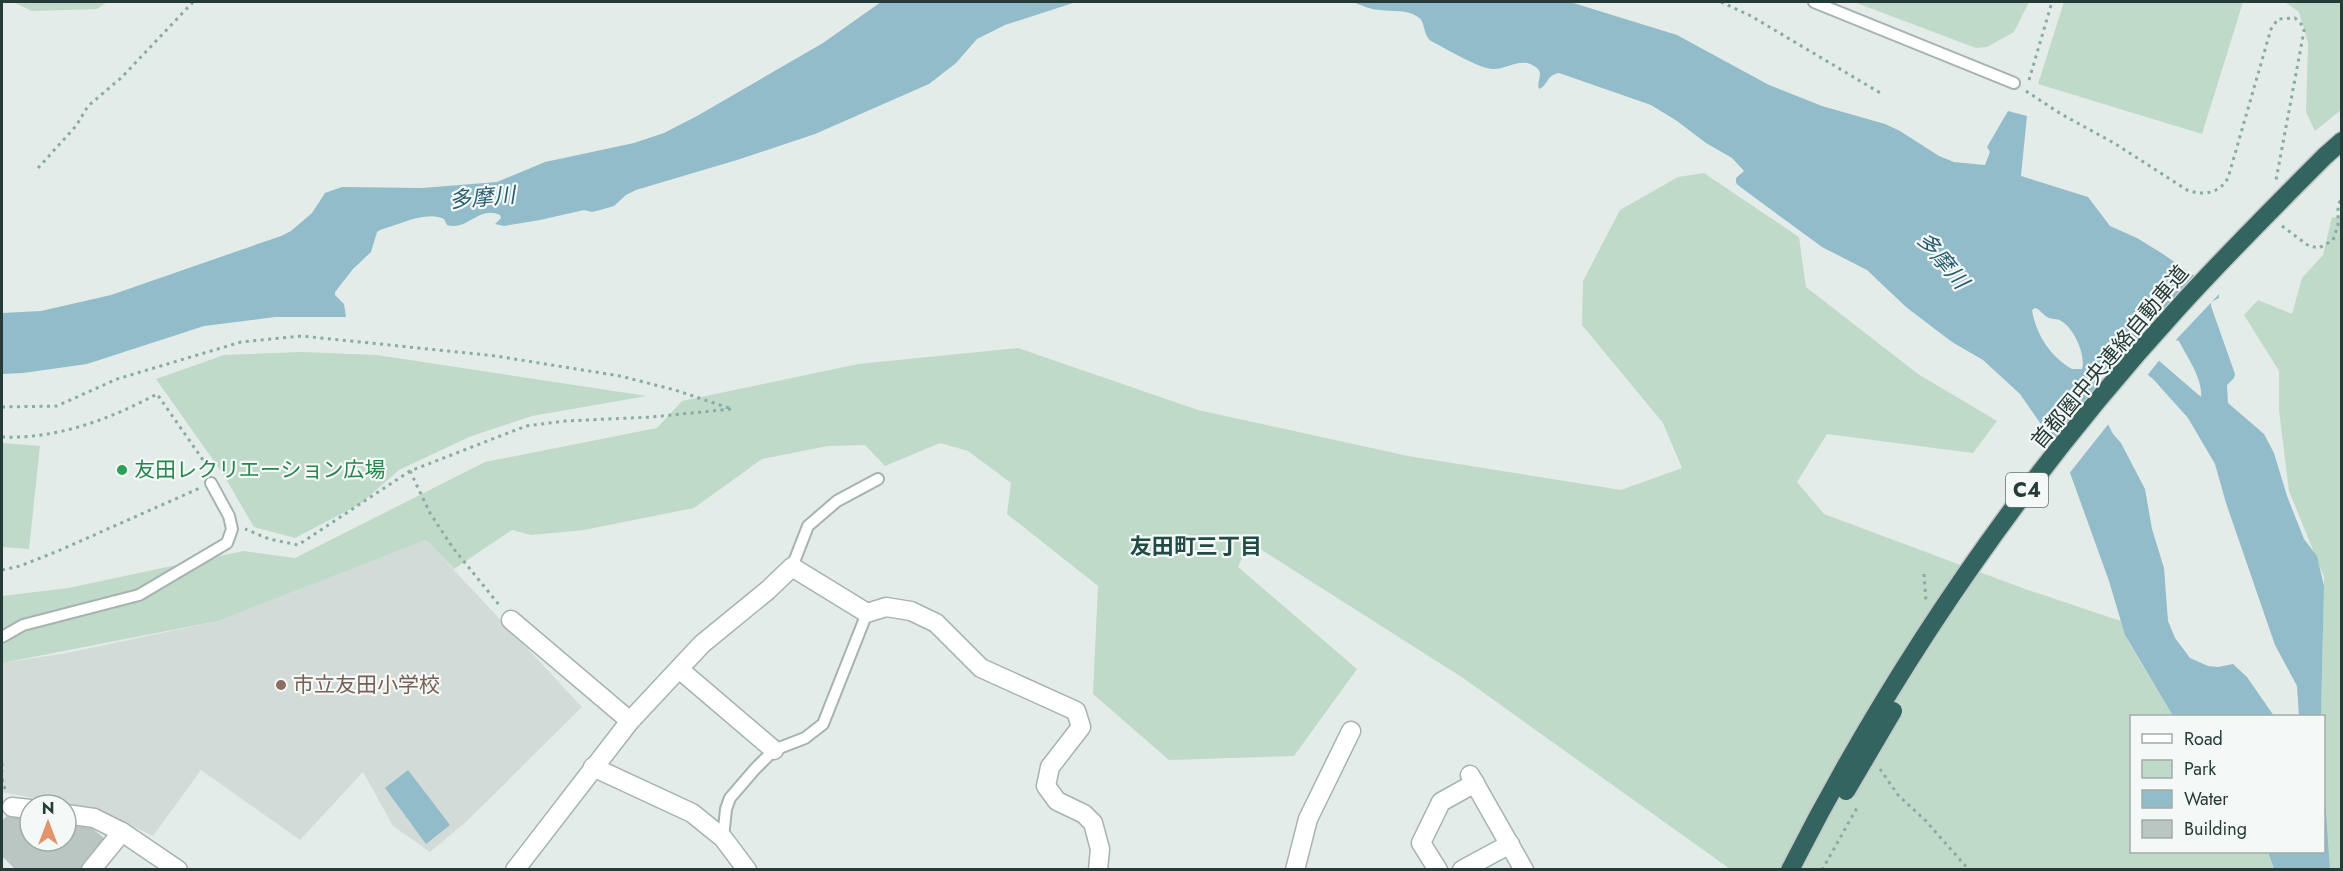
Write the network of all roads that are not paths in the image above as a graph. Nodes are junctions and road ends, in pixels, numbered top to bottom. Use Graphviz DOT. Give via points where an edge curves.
graph roads {
  1 [pos="1814,2"];
  2 [pos="2014,83"];
  3 [pos="2342,141"];
  4 [pos="2333,158"];
  5 [pos="878,479"];
  6 [pos="211,483"];
  7 [pos="792,567"];
  8 [pos="867,613"];
  9 [pos="511,620"];
  10 [pos="2,637"];
  11 [pos="679,669"];
  12 [pos="630,721"];
  13 [pos="1351,730"];
  14 [pos="774,750"];
  15 [pos="593,767"];
  16 [pos="78,816"];
  17 [pos="122,832"];
  18 [pos="723,838"];
  19 [pos="1510,844"];
  20 [pos="91,870"];
  21 [pos="178,870"];
  22 [pos="515,870"];
  23 [pos="747,870"];
  24 [pos="1098,870"];
  25 [pos="1295,870"];
  26 [pos="1438,870"];
  27 [pos="1461,870"];
  28 [pos="1524,870"];
  29 [pos="1790,870"];
  30 [pos="1802,870"];
  1 -- 2 [label="lane"];
  3 -- 4 [label="highway, 首都圏中央連絡自動車道 / C4"];
  4 -- 29 [label="highway, 首都圏中央連絡自動車道 / C4, bridge" via="2242,238 2119,375 2028,490 1985,547 1893,686 1815,819"];
  4 -- 30 [label="highway, 首都圏中央連絡自動車道 / C4, bridge" via="2185,317 2079,443 1994,554 1904,692"];
  5 -- 7 [label="lane" via="837,501 808,526"];
  6 -- 10 [label="lane" via="232,529 227,543 139,595 23,625"];
  7 -- 8 [label="street"];
  7 -- 11 [label="street"];
  8 -- 14 [label="lane" via="823,724 805,738"];
  8 -- 24 [label="street" via="886,607 911,611 936,623 981,668 1076,711 1081,727 1050,767 1046,786 1057,801 1093,823 1100,849"];
  9 -- 12 [label="street"];
  11 -- 12 [label="street"];
  11 -- 14 [label="street"];
  12 -- 15 [label="street"];
  13 -- 25 [label="street" via="1308,819"];
  14 -- 18 [label="lane" via="730,798"];
  15 -- 18 [label="street" via="677,804"];
  15 -- 22 [label="street"];
  16 -- 17 [label="street"];
  17 -- 20 [label="street"];
  17 -- 21 [label="street"];
  18 -- 23 [label="street"];
  19 -- 26 [label="street" via="1472,778 1441,801 1422,843"];
  19 -- 27 [label="street"];
  19 -- 28 [label="street"];
}
